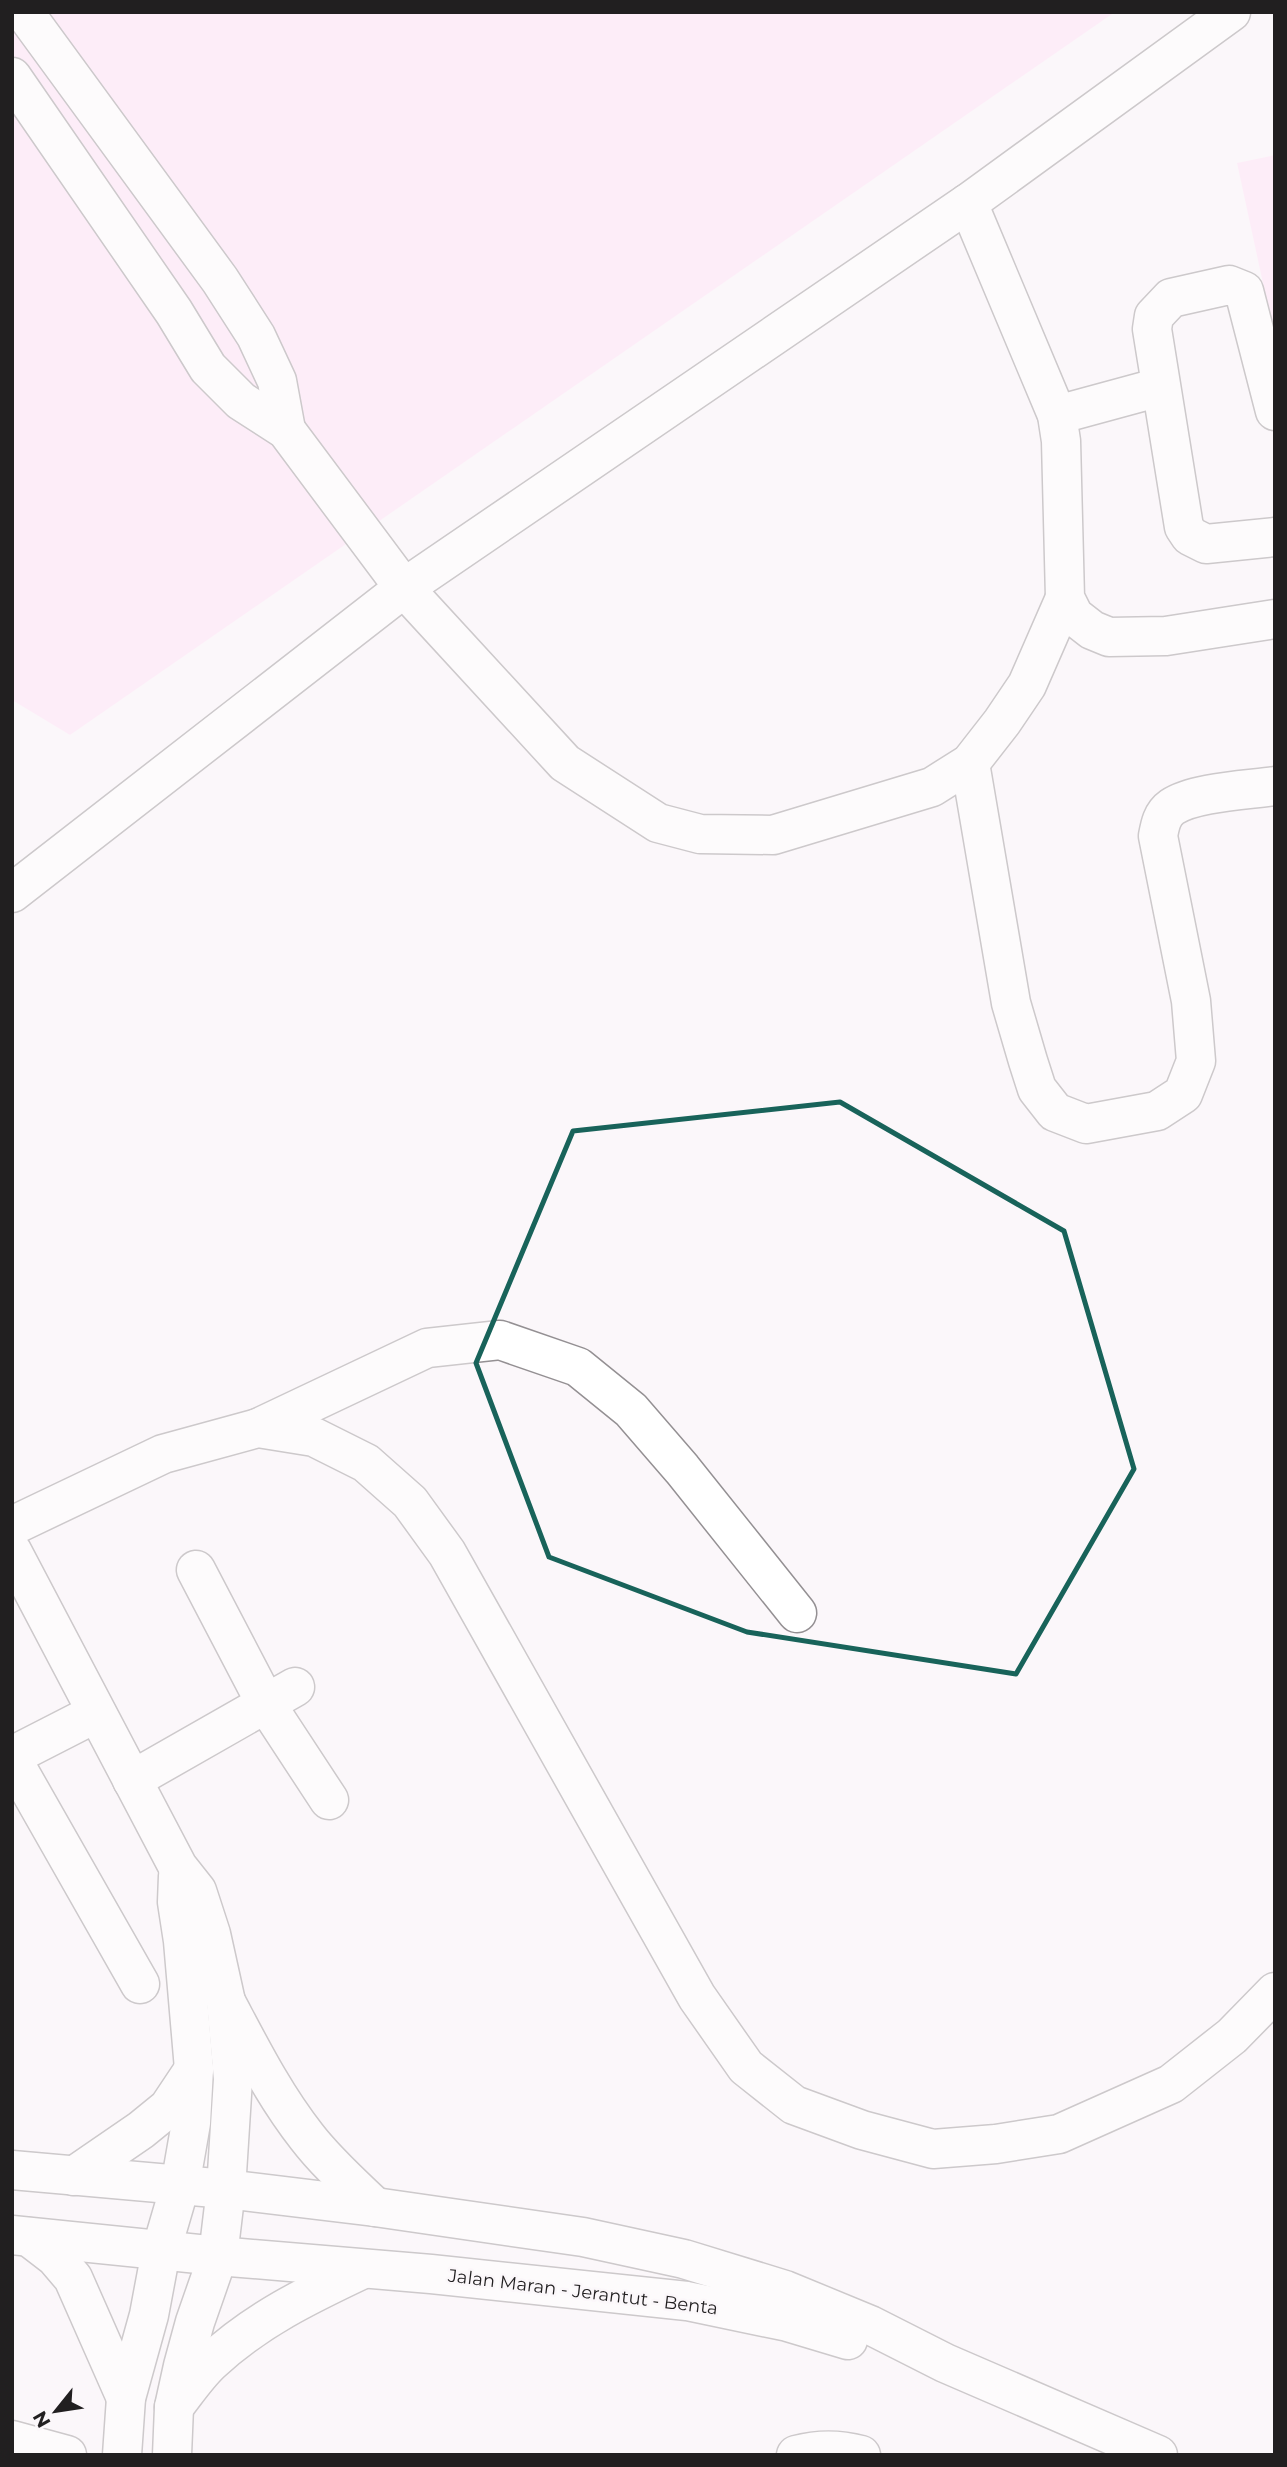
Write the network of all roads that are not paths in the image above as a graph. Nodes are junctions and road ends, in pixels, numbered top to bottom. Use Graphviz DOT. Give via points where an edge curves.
graph roads {
  1 [pos="24,12"];
  2 [pos="1231,12"];
  3 [pos="12,77"];
  4 [pos="968,203"];
  5 [pos="256,336"];
  6 [pos="208,368"];
  7 [pos="1160,387"];
  8 [pos="1273,394"];
  9 [pos="1057,415"];
  10 [pos="286,430"];
  11 [pos="1275,537"];
  12 [pos="404,588"];
  13 [pos="1065,598"];
  14 [pos="1275,619"];
  15 [pos="970,763"];
  16 [pos="1275,786"];
  17 [pos="12,893"];
  18 [pos="258,1428"];
  19 [pos="12,1526"];
  20 [pos="12,1551"];
  21 [pos="196,1570"];
  22 [pos="22,1592"];
  23 [pos="797,1612"];
  24 [pos="280,1695"];
  25 [pos="96,1713"];
  26 [pos="12,1757"];
  27 [pos="132,1780"];
  28 [pos="329,1800"];
  29 [pos="178,1867"];
  30 [pos="140,1984"];
  31 [pos="1275,1992"];
  32 [pos="226,2002"];
  33 [pos="194,2069"];
  34 [pos="12,2170"];
  35 [pos="74,2176"];
  36 [pos="180,2186"];
  37 [pos="226,2189"];
  38 [pos="375,2207"];
  39 [pos="20,2236"];
  40 [pos="161,2250"];
  41 [pos="218,2256"];
  42 [pos="365,2269"];
  43 [pos="945,2363"];
  44 [pos="126,2398"];
  45 [pos="174,2407"];
  46 [pos="12,2440"];
  47 [pos="67,2455"];
  48 [pos="122,2455"];
  49 [pos="172,2455"];
  50 [pos="796,2455"];
  51 [pos="861,2455"];
  52 [pos="1158,2455"];
  1 -- 5 [label="street"];
  2 -- 4 [label="street"];
  3 -- 6 [label="street"];
  4 -- 9 [label="street"];
  4 -- 12 [label="street"];
  5 -- 6 [label="street"];
  5 -- 10 [label="street" via="277,381"];
  6 -- 10 [label="street" via="241,401"];
  7 -- 8 [label="street" via="1152,329 1159,308 1171,298 1229,285 1244,291"];
  7 -- 9 [label="street"];
  7 -- 11 [label="street" via="1184,527 1190,536 1206,544"];
  9 -- 13 [label="street"];
  10 -- 12 [label="street"];
  12 -- 15 [label="street" via="565,763 658,824 700,834 773,835 932,787"];
  12 -- 17 [label="street"];
  13 -- 14 [label="street" via="1074,616 1109,637 1166,635"];
  13 -- 15 [label="street" via="1027,685"];
  15 -- 16 [label="street" via="1011,1003 1028,1061 1037,1089 1055,1112 1086,1124 1157,1111 1182,1094 1196,1061 1191,1001 1158,836 1160,822 1170,808 1191,798"];
  18 -- 19 [label="street" via="163,1454"];
  18 -- 23 [label="street" via="427,1348 500,1340 578,1367 631,1410"];
  18 -- 31 [label="street" via="314,1437 366,1463 410,1502 447,1553 697,1997 746,2067 794,2105 933,2149 1059,2134 1171,2084 1232,2036"];
  20 -- 22 [label="street"];
  21 -- 24 [label="street"];
  22 -- 25 [label="street"];
  24 -- 27 [label="street"];
  24 -- 28 [label="street"];
  25 -- 26 [label="street"];
  25 -- 27 [label="street"];
  26 -- 30 [label="street"];
  27 -- 29 [label="street"];
  29 -- 32 [label="street" via="197,1891"];
  29 -- 33 [label="street" via="177,1902"];
  32 -- 37 [label="street" via="233,2079"];
  32 -- 38 [label="street" via="270,2085 308,2138"];
  33 -- 35 [label="street" via="168,2108"];
  33 -- 36 [label="street"];
  34 -- 35 [label="street"];
  35 -- 36 [label="street"];
  36 -- 37 [label="street"];
  36 -- 40 [label="street"];
  37 -- 38 [label="street"];
  37 -- 41 [label="street"];
  38 -- 43 [label="street" via="583,2237 684,2259 785,2290"];
  39 -- 40 [label="street, Jalan Maran - Jerantut - Benta"];
  39 -- 44 [label="street" via="55,2257 73,2278"];
  40 -- 41 [label="street, Jalan Maran - Jerantut - Benta"];
  40 -- 44 [label="street"];
  41 -- 42 [label="street, Jalan Maran - Jerantut - Benta"];
  41 -- 45 [label="street" via="195,2322"];
  42 -- 43 [label="street, Jalan Maran - Jerantut - Benta" via="687,2301"];
  42 -- 45 [label="street" via="286,2306 248,2330 209,2364"];
  43 -- 52 [label="street"];
  44 -- 48 [label="street"];
  45 -- 49 [label="street"];
  46 -- 47 [label="street"];
  50 -- 51 [label="street" via="816,2449"];
}
